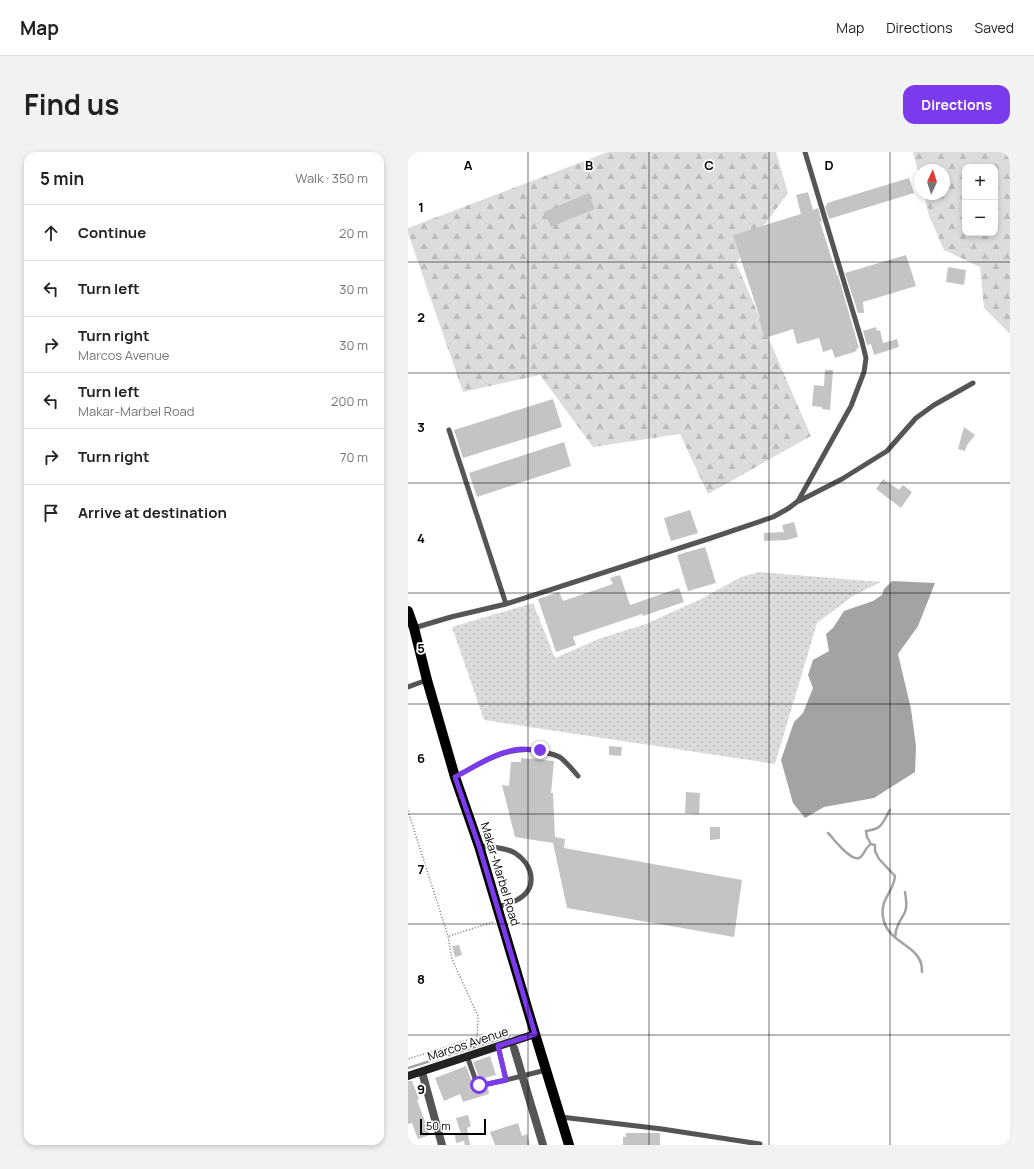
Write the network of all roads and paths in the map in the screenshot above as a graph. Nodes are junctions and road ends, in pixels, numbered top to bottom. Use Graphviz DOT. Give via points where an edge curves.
graph roads {
  1 [pos="805,152"];
  2 [pos="973,383"];
  3 [pos="449,430"];
  4 [pos="798,501"];
  5 [pos="506,604"];
  6 [pos="408,610"];
  7 [pos="414,628"];
  8 [pos="427,680"];
  9 [pos="408,687"];
  10 [pos="578,776"];
  11 [pos="455,777"];
  12 [pos="408,811"];
  13 [pos="479,846"];
  14 [pos="497,908"];
  15 [pos="500,920"];
  16 [pos="448,936"];
  17 [pos="535,1034"];
  18 [pos="498,1046"];
  19 [pos="514,1048"];
  20 [pos="467,1056"];
  21 [pos="408,1059"];
  22 [pos="546,1070"];
  23 [pos="422,1072"];
  24 [pos="408,1076"];
  25 [pos="522,1076"];
  26 [pos="506,1080"];
  27 [pos="561,1117"];
  28 [pos="760,1144"];
  29 [pos="442,1145"];
  30 [pos="543,1145"];
  31 [pos="569,1145"];
  1 -- 4 [label="lane" via="866,358 864,372 851,406"];
  2 -- 4 [label="lane" via="916,418 881,454 842,479"];
  3 -- 5 [label="lane"];
  4 -- 5 [label="lane" via="773,517"];
  5 -- 7 [label="lane"];
  6 -- 7 [label="main road, Makar-Marbel Road"];
  7 -- 8 [label="main road, Makar-Marbel Road"];
  8 -- 9 [label="lane"];
  8 -- 11 [label="main road, Makar-Marbel Road"];
  10 -- 11 [label="lane" via="560,757 540,750 523,749 493,756"];
  11 -- 13 [label="main road, Makar-Marbel Road"];
  12 -- 16 [label="path"];
  13 -- 14 [label="main road, Makar-Marbel Road"];
  13 -- 14 [label="lane" via="514,853 531,871 532,882 527,891 518,899"];
  14 -- 15 [label="main road, Makar-Marbel Road"];
  15 -- 16 [label="path"];
  15 -- 17 [label="main road, Makar-Marbel Road"];
  16 -- 21 [label="path" via="452,958 478,1016 476,1037"];
  17 -- 18 [label="street, Marcos Avenue"];
  17 -- 22 [label="main road, Makar-Marbel Road"];
  18 -- 20 [label="street, Marcos Avenue"];
  18 -- 26 [label="lane"];
  19 -- 25 [label="street"];
  20 -- 23 [label="street, Marcos Avenue"];
  20 -- 26 [label="lane" via="477,1084"];
  22 -- 25 [label="lane"];
  22 -- 27 [label="main road, Makar-Marbel Road"];
  23 -- 24 [label="street, Marcos Avenue"];
  23 -- 29 [label="street"];
  25 -- 26 [label="lane"];
  25 -- 30 [label="street"];
  27 -- 28 [label="lane"];
  27 -- 31 [label="main road, Makar-Marbel Road"];
}
